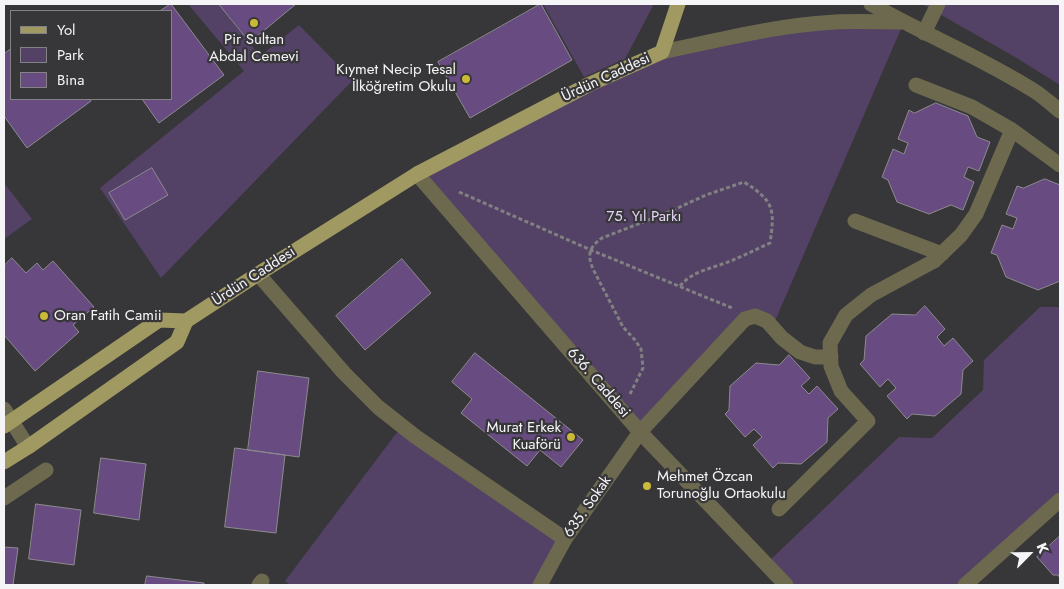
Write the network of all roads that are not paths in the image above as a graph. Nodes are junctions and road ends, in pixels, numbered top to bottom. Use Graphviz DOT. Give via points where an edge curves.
graph roads {
  1 [pos="678,4"];
  2 [pos="871,4"];
  3 [pos="938,4"];
  4 [pos="904,22"];
  5 [pos="924,33"];
  6 [pos="662,52"];
  7 [pos="916,85"];
  8 [pos="1060,112"];
  9 [pos="1012,130"];
  10 [pos="1060,165"];
  11 [pos="417,174"];
  12 [pos="855,220"];
  13 [pos="942,254"];
  14 [pos="258,274"];
  15 [pos="186,321"];
  16 [pos="831,357"];
  17 [pos="6,419"];
  18 [pos="640,432"];
  19 [pos="28,446"];
  20 [pos="4,462"];
  21 [pos="46,470"];
  22 [pos="4,498"];
  23 [pos="1060,500"];
  24 [pos="779,509"];
  25 [pos="565,540"];
  26 [pos="540,585"];
  27 [pos="786,585"];
  28 [pos="965,585"];
  1 -- 6 [label="main road"];
  2 -- 4 [label="street"];
  3 -- 5 [label="street"];
  4 -- 5 [label="street, Ürdün Caddesi"];
  4 -- 6 [label="street, Ürdün Caddesi" via="835,22 789,27"];
  5 -- 8 [label="street, Ürdün Caddesi" via="961,49 1038,93"];
  6 -- 11 [label="main road, Ürdün Caddesi" via="590,84"];
  7 -- 9 [label="street" via="972,107"];
  9 -- 10 [label="street"];
  9 -- 13 [label="street" via="976,214"];
  11 -- 14 [label="main road, Ürdün Caddesi"];
  11 -- 18 [label="street, 636. Caddesi"];
  12 -- 13 [label="street"];
  13 -- 16 [label="street" via="871,295 846,315 830,343"];
  14 -- 15 [label="main road, Ürdün Caddesi"];
  14 -- 25 [label="street" via="378,407"];
  15 -- 17 [label="main road" via="159,320"];
  15 -- 19 [label="main road" via="177,342"];
  16 -- 18 [label="street, 635. Sokak" via="815,357 800,352 766,322 754,316 745,319"];
  16 -- 24 [label="street" via="841,391 868,421"];
  17 -- 19 [label="street"];
  18 -- 25 [label="street, 635. Sokak"];
  18 -- 27 [label="street, 636. Caddesi"];
  19 -- 20 [label="main road"];
  21 -- 22 [label="street"];
  23 -- 28 [label="street"];
  25 -- 26 [label="street, 635. Sokak"];
}
